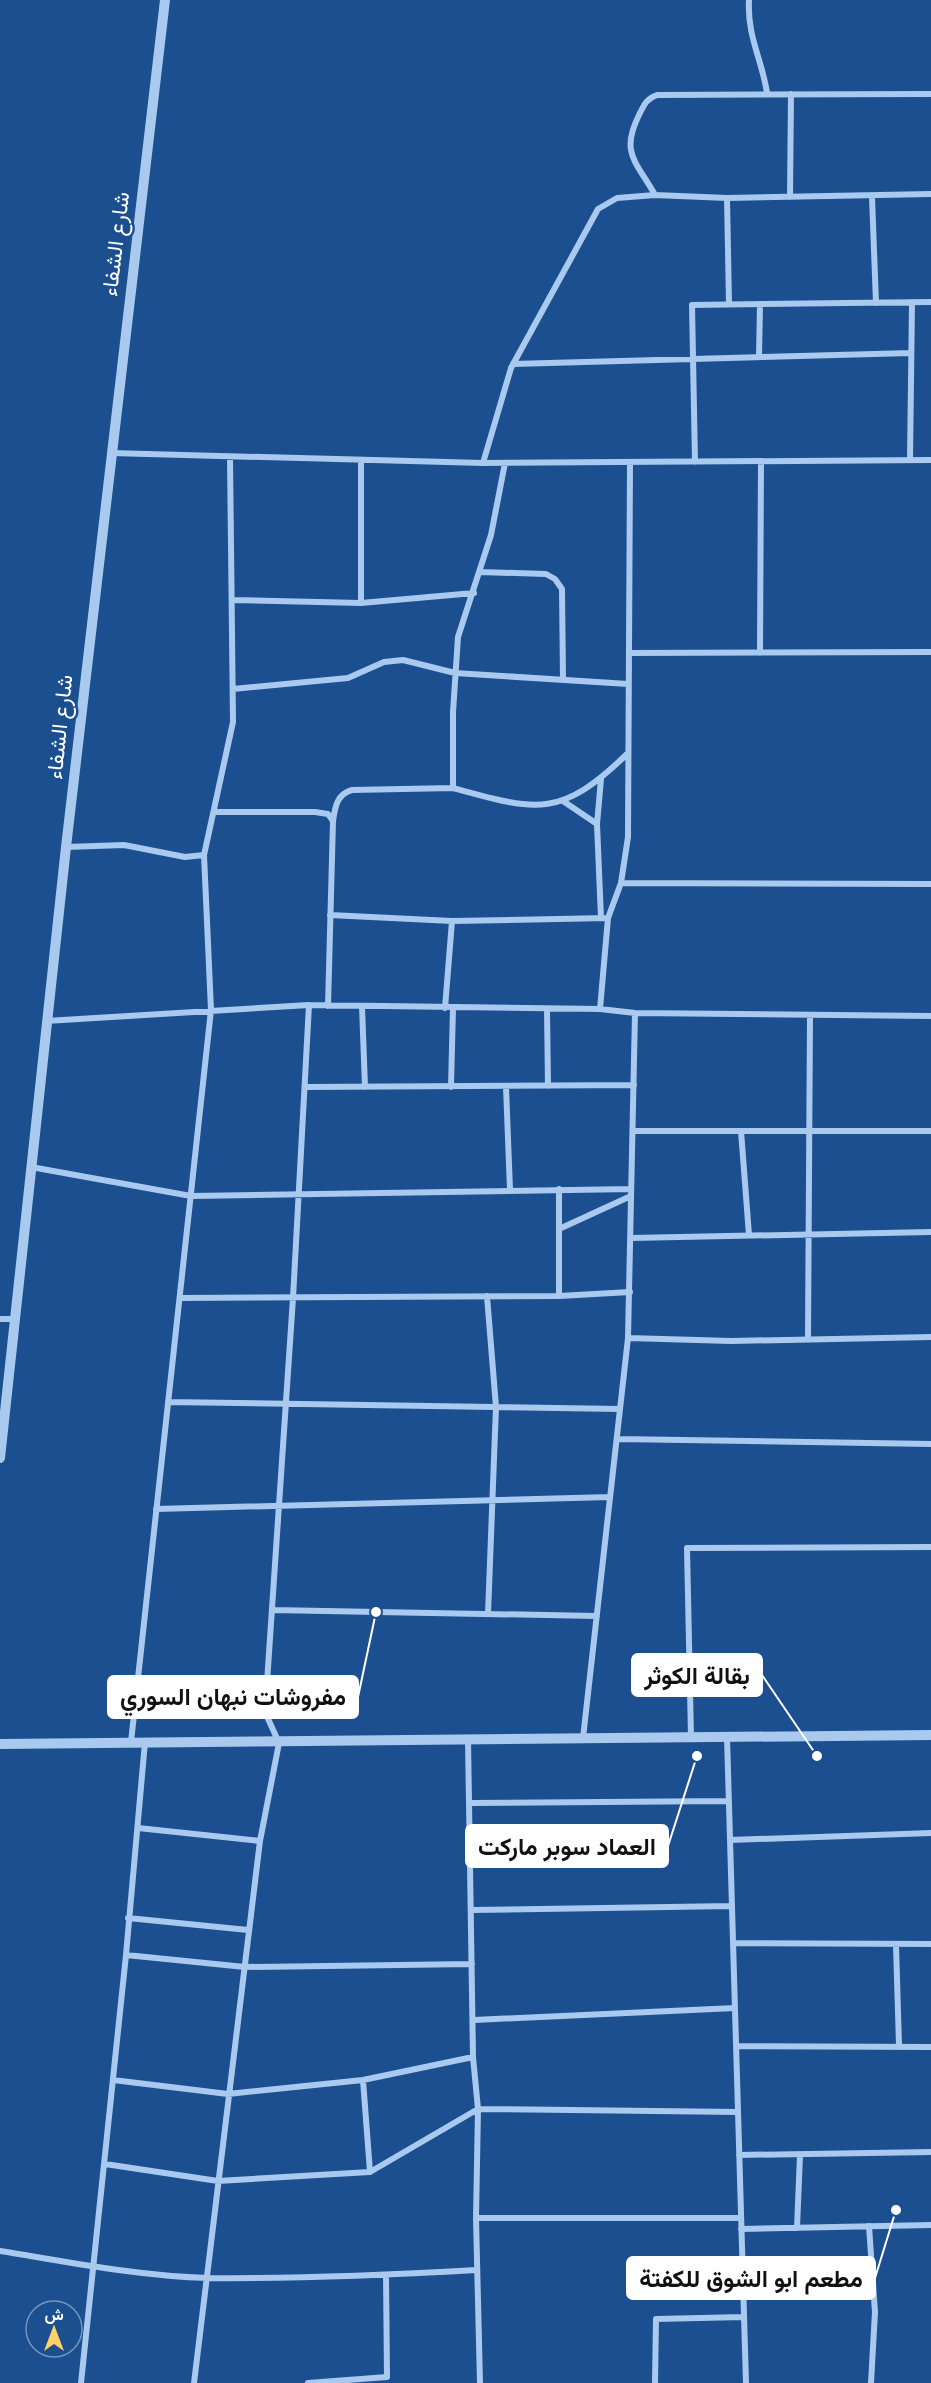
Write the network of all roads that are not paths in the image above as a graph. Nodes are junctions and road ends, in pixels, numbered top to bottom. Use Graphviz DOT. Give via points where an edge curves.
graph roads {
  1 [pos="165,0"];
  2 [pos="749,0"];
  3 [pos="767,93"];
  4 [pos="791,94"];
  5 [pos="931,94"];
  6 [pos="931,194"];
  7 [pos="655,195"];
  8 [pos="790,197"];
  9 [pos="872,197"];
  10 [pos="727,198"];
  11 [pos="912,302"];
  12 [pos="931,302"];
  13 [pos="876,303"];
  14 [pos="729,304"];
  15 [pos="760,304"];
  16 [pos="911,353"];
  17 [pos="759,357"];
  18 [pos="694,359"];
  19 [pos="513,364"];
  20 [pos="111,453"];
  21 [pos="230,457"];
  22 [pos="361,460"];
  23 [pos="910,460"];
  24 [pos="931,460"];
  25 [pos="761,461"];
  26 [pos="694,462"];
  27 [pos="483,463"];
  28 [pos="505,463"];
  29 [pos="630,463"];
  30 [pos="480,573"];
  31 [pos="474,593"];
  32 [pos="233,600"];
  33 [pos="361,603"];
  34 [pos="760,652"];
  35 [pos="931,652"];
  36 [pos="629,653"];
  37 [pos="455,673"];
  38 [pos="563,680"];
  39 [pos="628,684"];
  40 [pos="233,689"];
  41 [pos="627,754"];
  42 [pos="601,779"];
  43 [pos="453,788"];
  44 [pos="563,801"];
  45 [pos="216,812"];
  46 [pos="333,821"];
  47 [pos="597,824"];
  48 [pos="66,847"];
  49 [pos="204,855"];
  50 [pos="621,883"];
  51 [pos="931,884"];
  52 [pos="330,915"];
  53 [pos="605,918"];
  54 [pos="452,921"];
  55 [pos="309,1005"];
  56 [pos="328,1006"];
  57 [pos="362,1006"];
  58 [pos="445,1008"];
  59 [pos="453,1008"];
  60 [pos="548,1009"];
  61 [pos="600,1009"];
  62 [pos="211,1010"];
  63 [pos="635,1014"];
  64 [pos="810,1015"];
  65 [pos="931,1016"];
  66 [pos="46,1021"];
  67 [pos="548,1086"];
  68 [pos="634,1086"];
  69 [pos="306,1087"];
  70 [pos="365,1087"];
  71 [pos="451,1087"];
  72 [pos="506,1087"];
  73 [pos="633,1131"];
  74 [pos="741,1131"];
  75 [pos="809,1131"];
  76 [pos="931,1131"];
  77 [pos="31,1167"];
  78 [pos="558,1189"];
  79 [pos="510,1190"];
  80 [pos="631,1192"];
  81 [pos="298,1194"];
  82 [pos="190,1196"];
  83 [pos="559,1229"];
  84 [pos="931,1232"];
  85 [pos="808,1234"];
  86 [pos="749,1235"];
  87 [pos="630,1238"];
  88 [pos="630,1292"];
  89 [pos="488,1296"];
  90 [pos="559,1296"];
  91 [pos="180,1298"];
  92 [pos="293,1298"];
  93 [pos="15,1319"];
  94 [pos="0,1320"];
  95 [pos="931,1337"];
  96 [pos="628,1338"];
  97 [pos="808,1338"];
  98 [pos="168,1402"];
  99 [pos="286,1403"];
  100 [pos="496,1407"];
  101 [pos="620,1409"];
  102 [pos="2,1420"];
  103 [pos="617,1439"];
  104 [pos="931,1444"];
  105 [pos="0,1458"];
  106 [pos="610,1497"];
  107 [pos="493,1500"];
  108 [pos="279,1507"];
  109 [pos="156,1509"];
  110 [pos="931,1547"];
  111 [pos="272,1610"];
  112 [pos="488,1614"];
  113 [pos="597,1616"];
  114 [pos="931,1735"];
  115 [pos="692,1737"];
  116 [pos="727,1737"];
  117 [pos="583,1738"];
  118 [pos="468,1739"];
  119 [pos="131,1742"];
  120 [pos="145,1742"];
  121 [pos="279,1743"];
  122 [pos="0,1744"];
  123 [pos="729,1801"];
  124 [pos="470,1803"];
  125 [pos="138,1828"];
  126 [pos="931,1833"];
  127 [pos="730,1840"];
  128 [pos="260,1841"];
  129 [pos="732,1906"];
  130 [pos="472,1910"];
  131 [pos="129,1918"];
  132 [pos="248,1929"];
  133 [pos="733,1943"];
  134 [pos="931,1944"];
  135 [pos="896,1945"];
  136 [pos="126,1955"];
  137 [pos="472,1964"];
  138 [pos="245,1967"];
  139 [pos="735,2008"];
  140 [pos="474,2020"];
  141 [pos="899,2045"];
  142 [pos="736,2046"];
  143 [pos="931,2047"];
  144 [pos="473,2057"];
  145 [pos="113,2080"];
  146 [pos="363,2080"];
  147 [pos="228,2094"];
  148 [pos="478,2109"];
  149 [pos="738,2112"];
  150 [pos="931,2152"];
  151 [pos="739,2155"];
  152 [pos="800,2155"];
  153 [pos="105,2164"];
  154 [pos="370,2172"];
  155 [pos="218,2181"];
  156 [pos="476,2218"];
  157 [pos="741,2218"];
  158 [pos="931,2224"];
  159 [pos="869,2226"];
  160 [pos="797,2228"];
  161 [pos="741,2229"];
  162 [pos="0,2252"];
  163 [pos="94,2266"];
  164 [pos="477,2270"];
  165 [pos="386,2275"];
  166 [pos="206,2278"];
  167 [pos="744,2317"];
  168 [pos="81,2383"];
  169 [pos="194,2383"];
  170 [pos="309,2383"];
  171 [pos="480,2383"];
  172 [pos="655,2383"];
  173 [pos="746,2383"];
  174 [pos="871,2383"];
  1 -- 20 [label="street, شارع الشفاء"];
  2 -- 3 [label="street" via="749,29"];
  3 -- 4 [label="street"];
  3 -- 7 [label="street" via="649,98 632,128 628,147"];
  4 -- 5 [label="street"];
  4 -- 8 [label="street"];
  6 -- 9 [label="street"];
  7 -- 10 [label="street"];
  7 -- 19 [label="street" via="617,198 598,209"];
  8 -- 9 [label="street"];
  8 -- 10 [label="street"];
  9 -- 13 [label="street"];
  10 -- 14 [label="street"];
  11 -- 12 [label="street"];
  11 -- 13 [label="street"];
  11 -- 16 [label="street"];
  13 -- 15 [label="street"];
  14 -- 15 [label="street"];
  14 -- 18 [label="street" via="692,305"];
  15 -- 17 [label="street"];
  16 -- 17 [label="street"];
  16 -- 23 [label="street"];
  17 -- 18 [label="street"];
  18 -- 19 [label="street"];
  18 -- 26 [label="street"];
  19 -- 27 [label="street"];
  20 -- 21 [label="street"];
  20 -- 48 [label="street, شارع الشفاء"];
  21 -- 22 [label="street"];
  21 -- 32 [label="street"];
  22 -- 27 [label="street"];
  22 -- 33 [label="street"];
  23 -- 24 [label="street"];
  23 -- 25 [label="street"];
  25 -- 26 [label="street"];
  25 -- 34 [label="street"];
  26 -- 29 [label="street"];
  27 -- 28 [label="street"];
  28 -- 29 [label="street"];
  28 -- 30 [label="street"];
  29 -- 36 [label="street"];
  30 -- 31 [label="street"];
  30 -- 38 [label="street" via="546,574 555,579 562,589"];
  31 -- 33 [label="street"];
  31 -- 37 [label="street" via="458,637"];
  32 -- 33 [label="street"];
  32 -- 40 [label="street"];
  34 -- 35 [label="street"];
  34 -- 36 [label="street"];
  36 -- 39 [label="street"];
  37 -- 38 [label="street"];
  37 -- 40 [label="street" via="403,660 384,663 348,678"];
  37 -- 43 [label="street"];
  38 -- 39 [label="street"];
  39 -- 41 [label="street"];
  40 -- 45 [label="street" via="233,722"];
  41 -- 42 [label="street"];
  41 -- 50 [label="street" via="628,837"];
  42 -- 44 [label="street"];
  42 -- 47 [label="street"];
  43 -- 44 [label="street" via="529,806"];
  43 -- 46 [label="street" via="352,790 340,796"];
  44 -- 47 [label="street"];
  45 -- 46 [label="street" via="315,812 328,814"];
  45 -- 49 [label="street"];
  46 -- 52 [label="street"];
  47 -- 53 [label="street"];
  48 -- 49 [label="street" via="124,845 185,857"];
  48 -- 66 [label="street, شارع الشفاء"];
  49 -- 62 [label="street"];
  50 -- 51 [label="street"];
  50 -- 53 [label="street"];
  52 -- 54 [label="street"];
  52 -- 56 [label="street"];
  53 -- 54 [label="street"];
  53 -- 61 [label="street"];
  54 -- 58 [label="street"];
  55 -- 56 [label="street"];
  55 -- 62 [label="street"];
  55 -- 69 [label="street"];
  56 -- 57 [label="street"];
  57 -- 58 [label="street"];
  57 -- 70 [label="street"];
  58 -- 59 [label="street"];
  59 -- 60 [label="street"];
  59 -- 71 [label="street"];
  60 -- 61 [label="street"];
  60 -- 67 [label="street"];
  61 -- 63 [label="street"];
  62 -- 66 [label="street"];
  62 -- 82 [label="street"];
  63 -- 64 [label="street"];
  63 -- 68 [label="street"];
  64 -- 65 [label="street"];
  64 -- 75 [label="street"];
  66 -- 77 [label="street, شارع الشفاء"];
  67 -- 68 [label="street"];
  67 -- 72 [label="street"];
  68 -- 73 [label="street"];
  69 -- 70 [label="street"];
  69 -- 81 [label="street"];
  70 -- 71 [label="street"];
  71 -- 72 [label="street"];
  72 -- 79 [label="street"];
  73 -- 74 [label="street"];
  73 -- 80 [label="street"];
  74 -- 75 [label="street"];
  74 -- 86 [label="street"];
  75 -- 76 [label="street"];
  75 -- 85 [label="street"];
  77 -- 82 [label="street"];
  77 -- 93 [label="street, شارع الشفاء"];
  78 -- 79 [label="street"];
  78 -- 80 [label="street"];
  78 -- 83 [label="street"];
  79 -- 81 [label="street"];
  80 -- 83 [label="street"];
  80 -- 87 [label="street"];
  81 -- 82 [label="street"];
  81 -- 92 [label="street"];
  82 -- 91 [label="street"];
  83 -- 90 [label="street"];
  84 -- 85 [label="street"];
  85 -- 86 [label="street"];
  85 -- 97 [label="street"];
  86 -- 87 [label="street"];
  87 -- 88 [label="street"];
  88 -- 90 [label="street"];
  88 -- 96 [label="street"];
  89 -- 90 [label="street"];
  89 -- 92 [label="street"];
  89 -- 100 [label="street"];
  91 -- 92 [label="street"];
  91 -- 98 [label="street"];
  92 -- 99 [label="street"];
  93 -- 94 [label="street"];
  93 -- 102 [label="street, شارع الشفاء"];
  95 -- 97 [label="street"];
  96 -- 97 [label="street"];
  96 -- 101 [label="street"];
  98 -- 99 [label="street"];
  98 -- 109 [label="street"];
  99 -- 100 [label="street"];
  99 -- 108 [label="street"];
  100 -- 101 [label="street"];
  100 -- 107 [label="street"];
  101 -- 103 [label="street"];
  102 -- 105 [label="street, شارع الشفاء"];
  103 -- 104 [label="street"];
  103 -- 106 [label="street"];
  106 -- 107 [label="street"];
  106 -- 113 [label="street"];
  107 -- 108 [label="street"];
  107 -- 112 [label="street"];
  108 -- 109 [label="street"];
  108 -- 111 [label="street"];
  109 -- 119 [label="street"];
  110 -- 115 [label="street" via="687,1548"];
  111 -- 112 [label="street"];
  111 -- 121 [label="street" via="265,1712"];
  112 -- 113 [label="street"];
  113 -- 117 [label="street"];
  114 -- 116 [label="street"];
  115 -- 116 [label="street"];
  115 -- 117 [label="street"];
  116 -- 123 [label="street"];
  117 -- 118 [label="street"];
  118 -- 121 [label="street"];
  118 -- 124 [label="street"];
  119 -- 120 [label="street"];
  119 -- 122 [label="street"];
  120 -- 121 [label="street"];
  120 -- 125 [label="street"];
  121 -- 128 [label="street"];
  123 -- 124 [label="street"];
  123 -- 127 [label="street"];
  124 -- 130 [label="street"];
  125 -- 128 [label="street"];
  125 -- 131 [label="street"];
  126 -- 127 [label="street"];
  127 -- 129 [label="street"];
  128 -- 132 [label="street"];
  129 -- 130 [label="street"];
  129 -- 133 [label="street"];
  130 -- 137 [label="street"];
  131 -- 132 [label="street"];
  131 -- 136 [label="street"];
  132 -- 138 [label="street"];
  133 -- 135 [label="street"];
  133 -- 139 [label="street"];
  134 -- 135 [label="street"];
  135 -- 141 [label="street"];
  136 -- 138 [label="street"];
  136 -- 145 [label="street"];
  137 -- 138 [label="street"];
  137 -- 140 [label="street"];
  138 -- 147 [label="street"];
  139 -- 140 [label="street"];
  139 -- 142 [label="street"];
  140 -- 144 [label="street"];
  141 -- 142 [label="street"];
  141 -- 143 [label="street"];
  142 -- 149 [label="street"];
  144 -- 146 [label="street"];
  144 -- 148 [label="street"];
  145 -- 147 [label="street"];
  145 -- 153 [label="street"];
  146 -- 147 [label="street"];
  146 -- 154 [label="street"];
  147 -- 155 [label="street"];
  148 -- 149 [label="street"];
  148 -- 154 [label="street"];
  148 -- 156 [label="street"];
  149 -- 151 [label="street"];
  150 -- 152 [label="street"];
  151 -- 152 [label="street"];
  151 -- 157 [label="street"];
  152 -- 160 [label="street"];
  153 -- 155 [label="street"];
  153 -- 163 [label="street"];
  154 -- 155 [label="street"];
  155 -- 166 [label="street"];
  156 -- 157 [label="street"];
  156 -- 164 [label="street"];
  157 -- 161 [label="street"];
  158 -- 159 [label="street"];
  159 -- 160 [label="street"];
  159 -- 174 [label="street" via="875,2312"];
  160 -- 161 [label="street"];
  161 -- 167 [label="street"];
  162 -- 163 [label="street"];
  163 -- 166 [label="street"];
  163 -- 168 [label="street"];
  164 -- 165 [label="street"];
  164 -- 171 [label="street"];
  165 -- 166 [label="street"];
  165 -- 170 [label="street" via="387,2377"];
  166 -- 169 [label="street"];
  167 -- 172 [label="street" via="656,2319"];
  167 -- 173 [label="street"];
}
